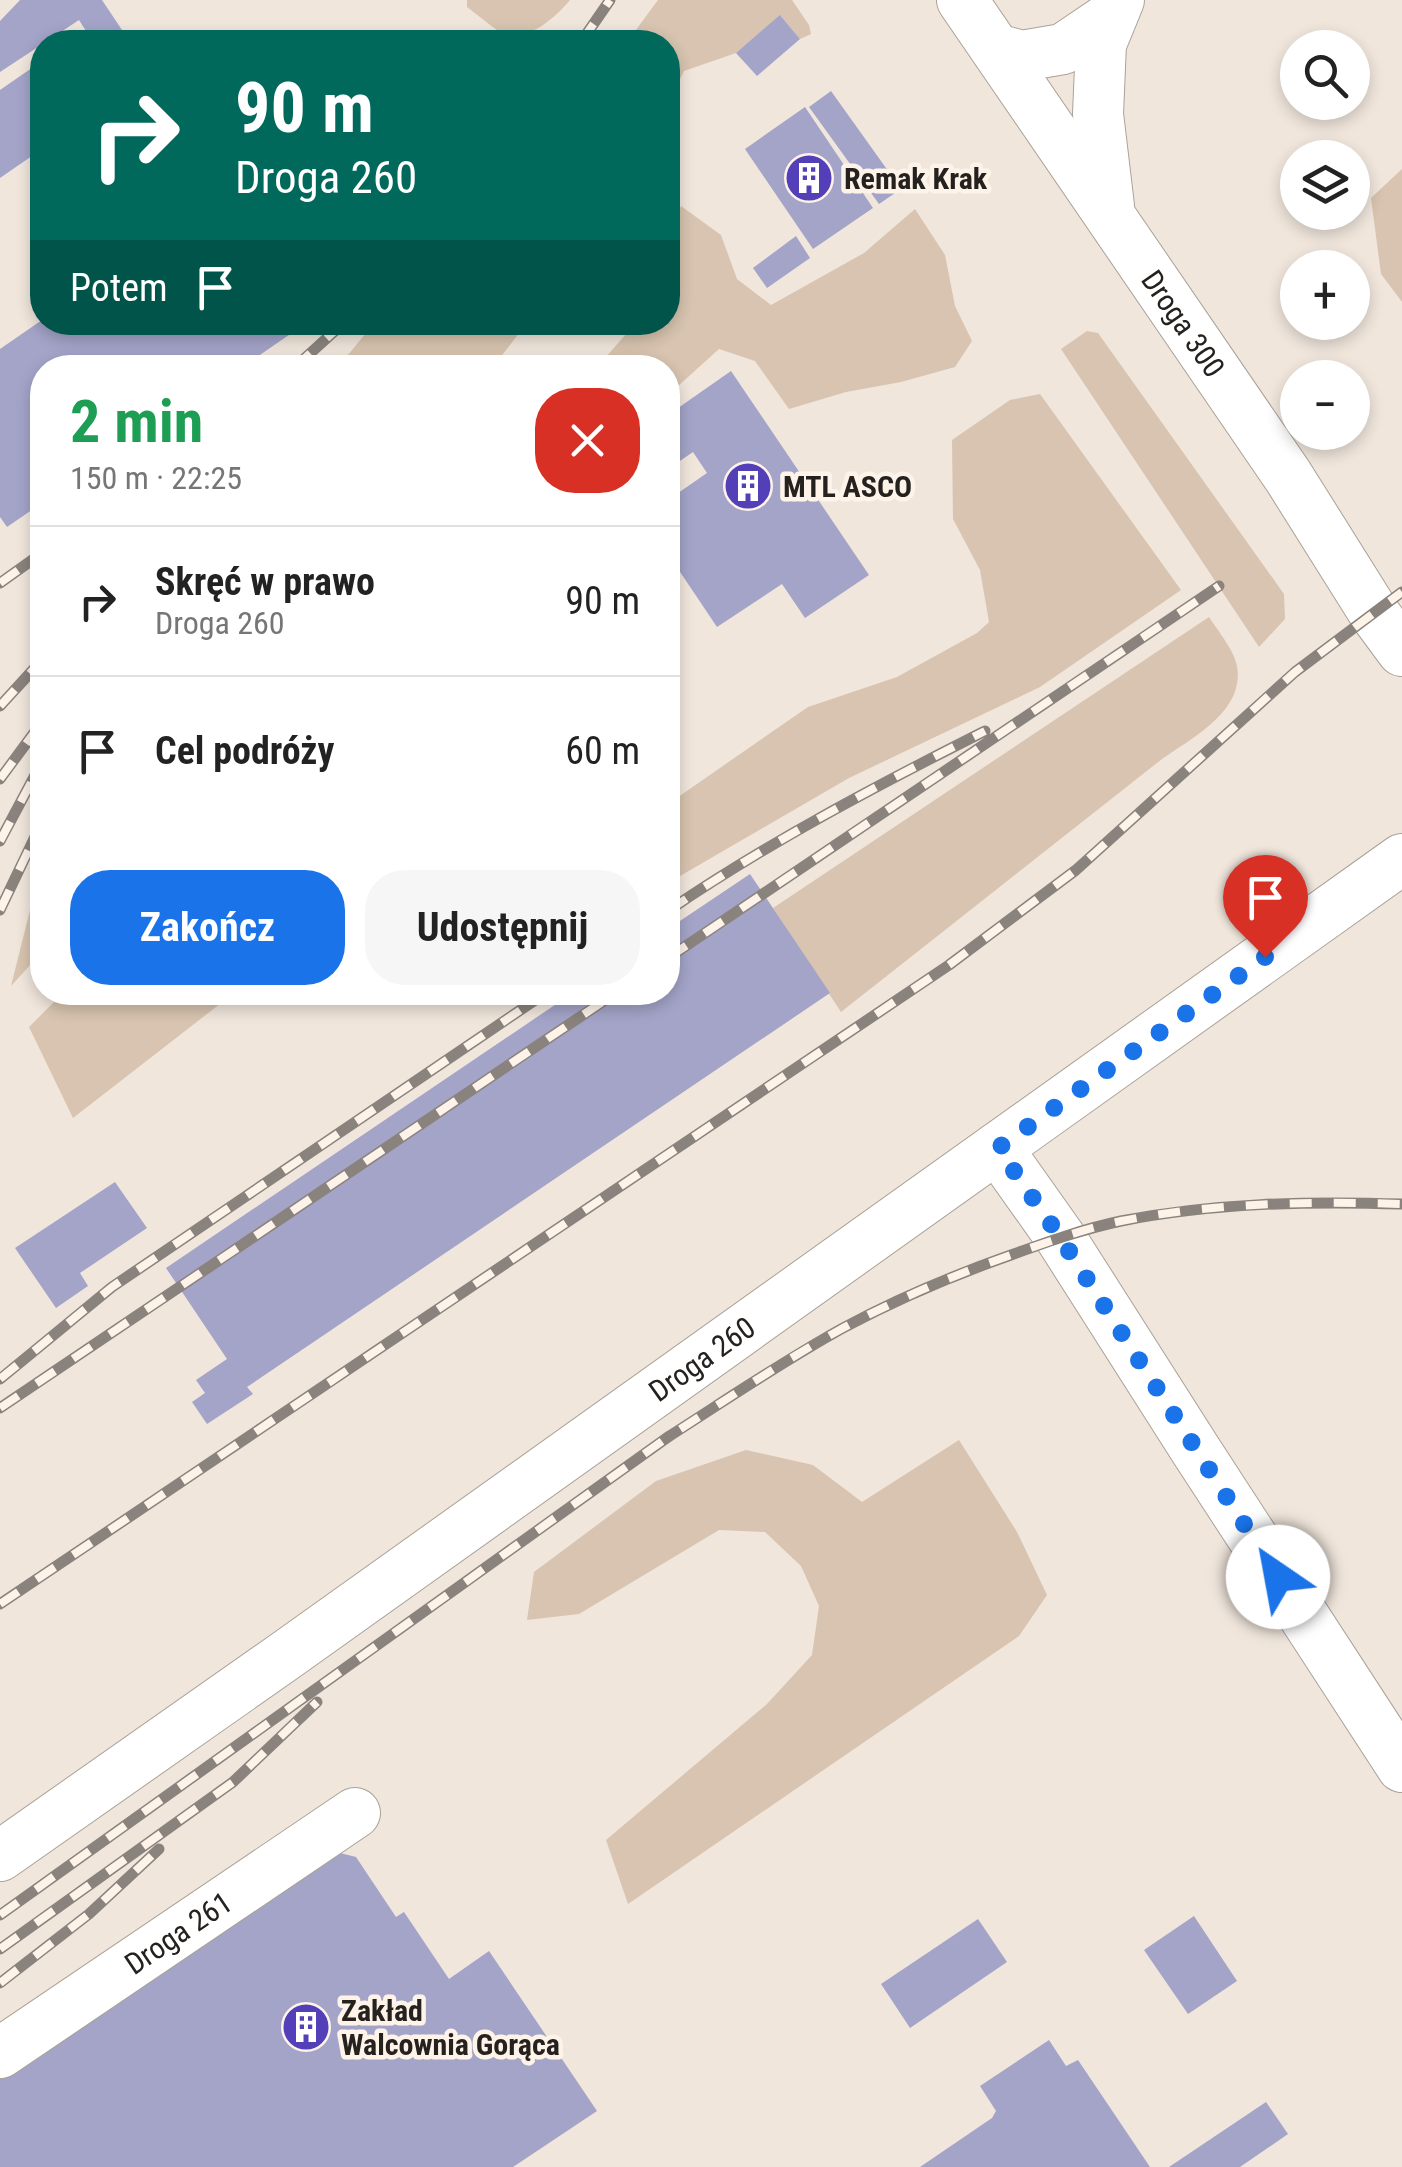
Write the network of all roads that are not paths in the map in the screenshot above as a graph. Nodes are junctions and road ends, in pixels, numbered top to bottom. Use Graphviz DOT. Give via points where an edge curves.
graph roads {
  1 [pos="962,0"];
  2 [pos="1116,8"];
  3 [pos="996,49"];
  4 [pos="1110,216"];
  5 [pos="1402,651"];
  6 [pos="1402,859"];
  7 [pos="998,1148"];
  8 [pos="1402,1767"];
  9 [pos="355,1813"];
  10 [pos="0,1856"];
  11 [pos="0,2053"];
  1 -- 3 [label="lane, Droga 300"];
  2 -- 3 [label="lane" via="1063,49 1022,56"];
  2 -- 4 [label="lane" via="1101,44 1098,114"];
  3 -- 4 [label="lane, Droga 300"];
  4 -- 5 [label="lane, Droga 300"];
  6 -- 7 [label="lane, Droga 260"];
  7 -- 8 [label="lane"];
  7 -- 10 [label="lane, Droga 260"];
  9 -- 11 [label="lane, Droga 261"];
}
